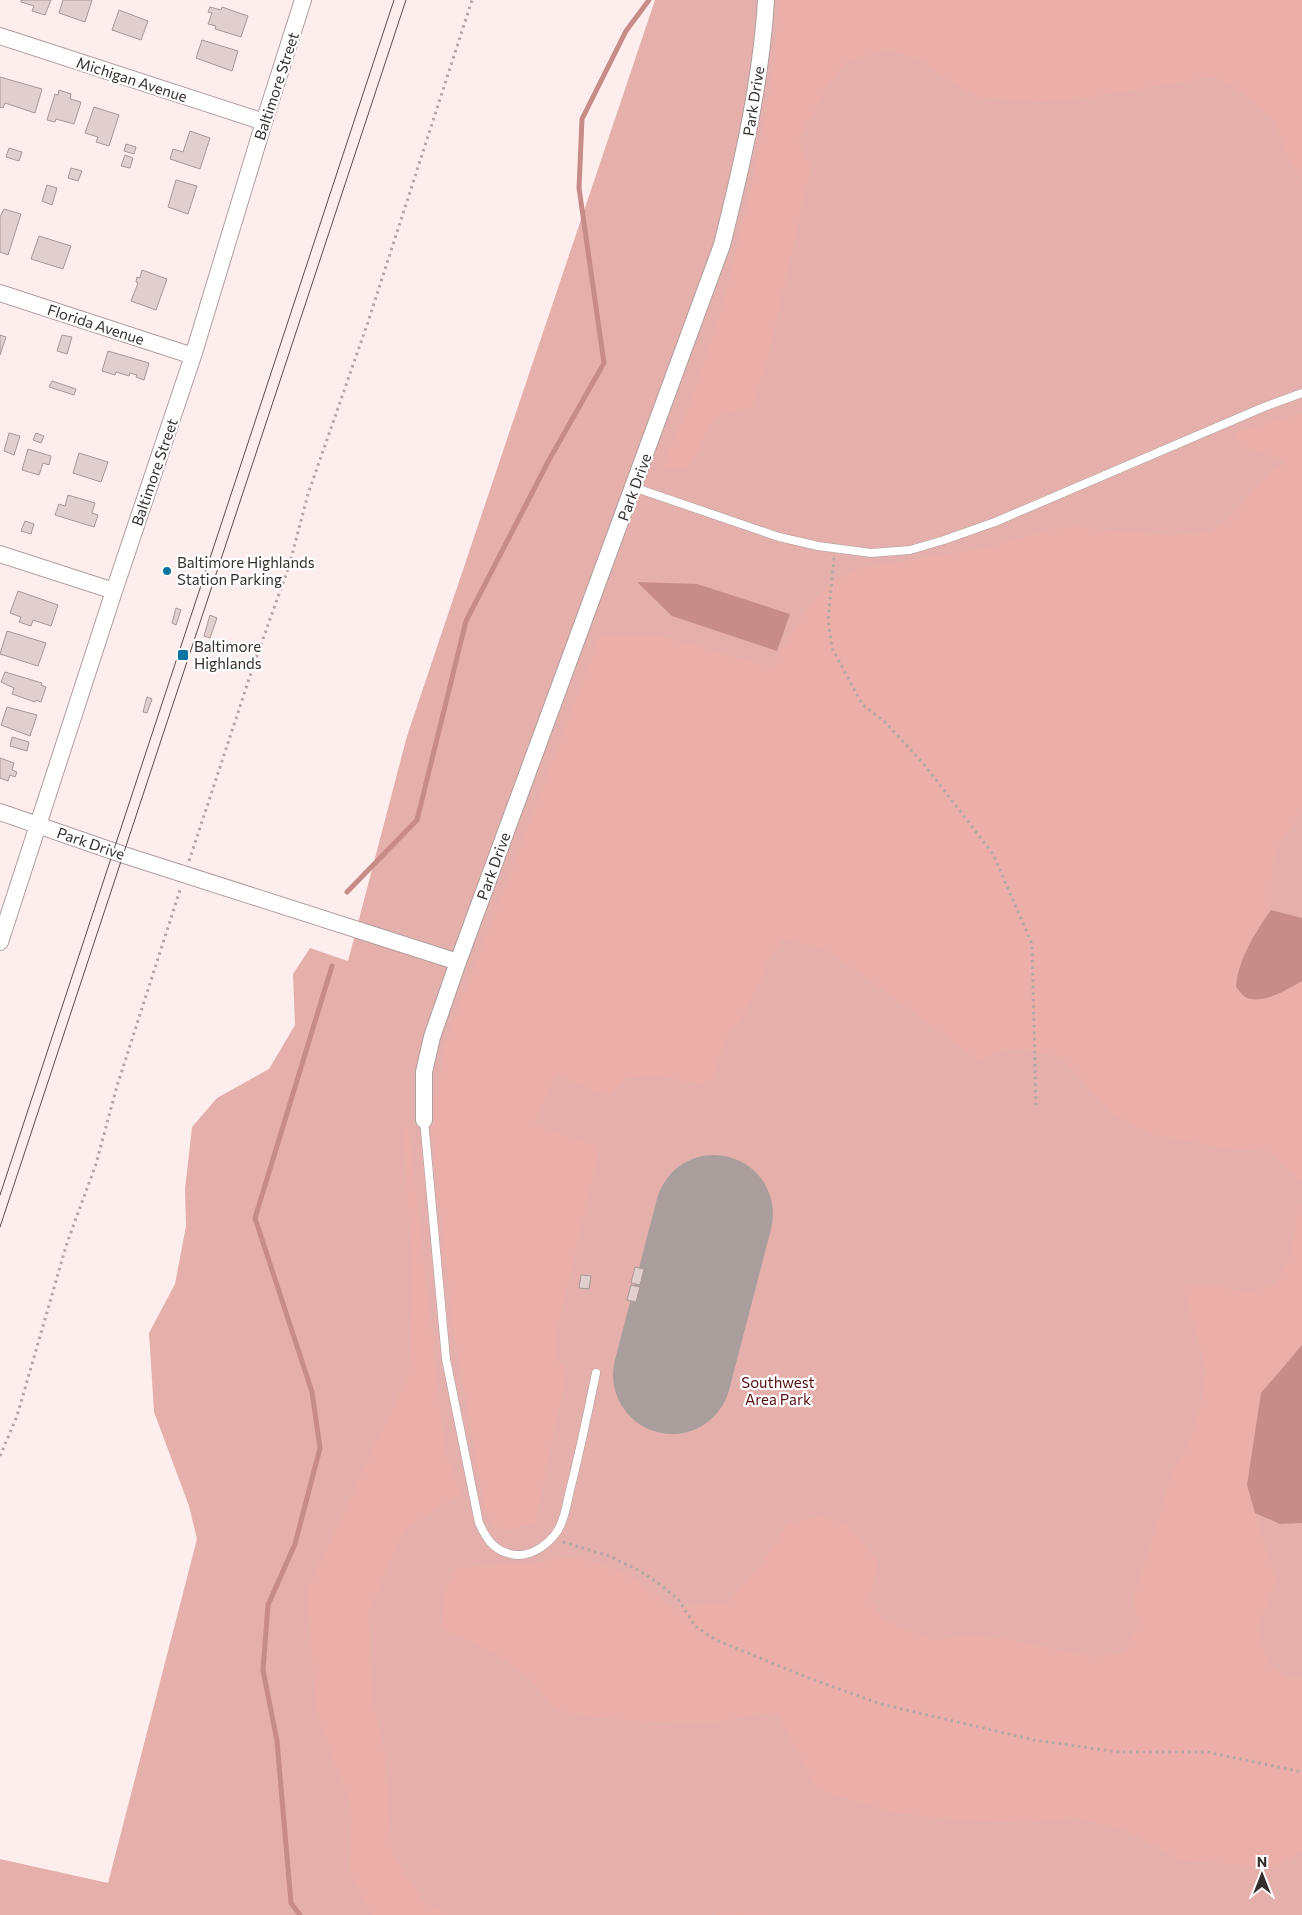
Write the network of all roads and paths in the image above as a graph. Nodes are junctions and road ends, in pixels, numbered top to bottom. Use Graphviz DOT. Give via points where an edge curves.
graph roads {
  1 [pos="303,0"];
  2 [pos="472,0"];
  3 [pos="766,0"];
  4 [pos="0,36"];
  5 [pos="264,122"];
  6 [pos="0,293"];
  7 [pos="193,356"];
  8 [pos="1302,393"];
  9 [pos="634,487"];
  10 [pos="836,548"];
  11 [pos="0,554"];
  12 [pos="114,591"];
  13 [pos="0,812"];
  14 [pos="38,825"];
  15 [pos="185,874"];
  16 [pos="0,942"];
  17 [pos="458,962"];
  18 [pos="1036,1106"];
  19 [pos="424,1120"];
  20 [pos="596,1373"];
  21 [pos="0,1456"];
  22 [pos="551,1538"];
  23 [pos="1302,1772"];
  1 -- 5 [label="street, Baltimore Street"];
  2 -- 15 [label="path" via="368,322 308,494 289,566"];
  3 -- 9 [label="street, Park Drive" via="745,151 722,245"];
  4 -- 5 [label="street, Michigan Avenue"];
  5 -- 7 [label="street, Baltimore Street"];
  6 -- 7 [label="street, Florida Avenue"];
  7 -- 12 [label="street, Baltimore Street"];
  8 -- 10 [label="lane" via="995,522 944,540 910,550 871,553"];
  9 -- 10 [label="lane" via="779,538"];
  9 -- 17 [label="street, Park Drive"];
  10 -- 18 [label="path" via="828,620 832,648 862,704 885,722 923,763 993,854 1032,944"];
  11 -- 12 [label="street"];
  12 -- 14 [label="street, Baltimore Street"];
  13 -- 14 [label="street, Park Drive"];
  14 -- 15 [label="street, Park Drive"];
  14 -- 16 [label="street, Baltimore Street"];
  15 -- 17 [label="street, Park Drive"];
  15 -- 21 [label="path" via="117,1086 96,1164 67,1243 17,1416"];
  17 -- 19 [label="street, Park Drive" via="424,1072"];
  19 -- 22 [label="lane" via="446,1359 479,1523 485,1538 494,1548 508,1554 523,1555 540,1549"];
  20 -- 22 [label="lane" via="566,1506 558,1529"];
  22 -- 23 [label="path" via="609,1556 658,1582 678,1599 695,1626 716,1640 881,1704 1034,1740 1118,1752 1207,1752"];
}
